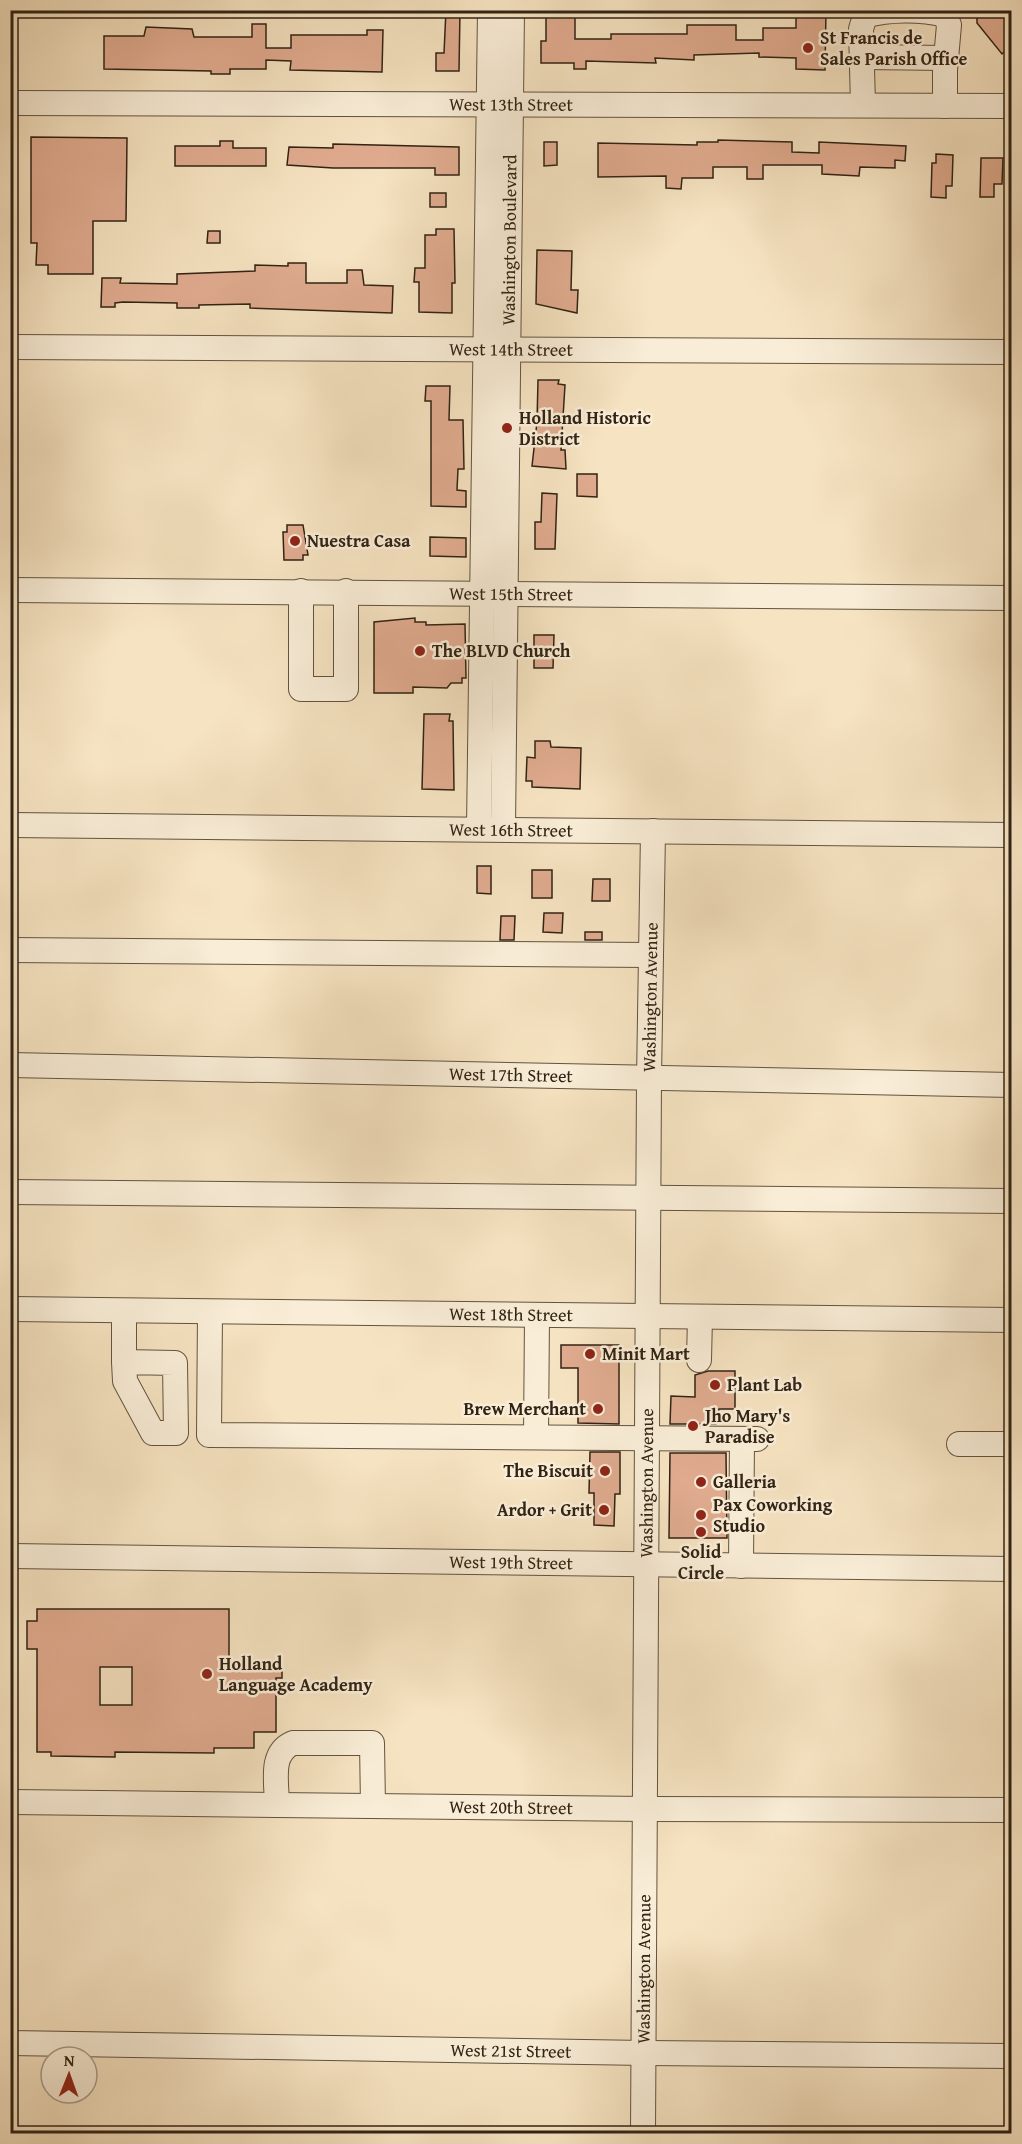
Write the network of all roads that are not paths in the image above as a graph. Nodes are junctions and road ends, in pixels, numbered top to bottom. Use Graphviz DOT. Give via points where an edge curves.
graph roads {
  1 [pos="490,10"];
  2 [pos="512,10"];
  3 [pos="863,64"];
  4 [pos="946,64"];
  5 [pos="10,103"];
  6 [pos="500,104"];
  7 [pos="863,105"];
  8 [pos="945,106"];
  9 [pos="1011,106"];
  10 [pos="10,347"];
  11 [pos="497,350"];
  12 [pos="1011,352"];
  13 [pos="10,590"];
  14 [pos="301,591"];
  15 [pos="346,591"];
  16 [pos="494,593"];
  17 [pos="1011,598"];
  18 [pos="10,825"];
  19 [pos="479,828"];
  20 [pos="503,828"];
  21 [pos="653,831"];
  22 [pos="1011,835"];
  23 [pos="10,950"];
  24 [pos="651,955"];
  25 [pos="10,1065"];
  26 [pos="649,1079"];
  27 [pos="1011,1085"];
  28 [pos="10,1192"];
  29 [pos="648,1198"];
  30 [pos="1011,1201"];
  31 [pos="10,1309"];
  32 [pos="124,1311"];
  33 [pos="210,1312"];
  34 [pos="537,1316"];
  35 [pos="647,1317"];
  36 [pos="700,1317"];
  37 [pos="1011,1320"];
  38 [pos="699,1360"];
  39 [pos="124,1362"];
  40 [pos="176,1433"];
  41 [pos="209,1435"];
  42 [pos="536,1437"];
  43 [pos="647,1438"];
  44 [pos="959,1444"];
  45 [pos="1011,1444"];
  46 [pos="10,1557"];
  47 [pos="645,1565"];
  48 [pos="741,1566"];
  49 [pos="1011,1569"];
  50 [pos="10,1802"];
  51 [pos="278,1805"];
  52 [pos="373,1806"];
  53 [pos="646,1809"];
  54 [pos="1011,1810"];
  55 [pos="10,2043"];
  56 [pos="645,2053"];
  57 [pos="1011,2055"];
  58 [pos="643,2133"];
  1 -- 6 [label="street, Washington Boulevard"];
  2 -- 6 [label="street, Washington Boulevard"];
  3 -- 4 [label="street"];
  3 -- 4 [label="street" via="861,29 865,16 878,12 933,12 945,15 949,25"];
  3 -- 7 [label="street"];
  4 -- 8 [label="street"];
  5 -- 6 [label="street, West 13th Street"];
  6 -- 7 [label="street, West 13th Street"];
  6 -- 11 [label="street, Washington Boulevard"];
  7 -- 8 [label="street, West 13th Street"];
  8 -- 9 [label="street, West 13th Street"];
  10 -- 11 [label="street, West 14th Street"];
  11 -- 12 [label="street, West 14th Street"];
  11 -- 16 [label="street, Washington Boulevard"];
  13 -- 14 [label="street, West 15th Street"];
  14 -- 15 [label="street, West 15th Street"];
  14 -- 15 [label="street" via="301,689 346,689"];
  15 -- 16 [label="street, West 15th Street"];
  16 -- 17 [label="street, West 15th Street"];
  16 -- 19 [label="street, Washington Boulevard"];
  16 -- 20 [label="street, Washington Boulevard"];
  18 -- 19 [label="street, West 16th Street"];
  19 -- 20 [label="street, West 16th Street"];
  20 -- 21 [label="street, West 16th Street"];
  21 -- 22 [label="street, West 16th Street"];
  21 -- 24 [label="street, Washington Avenue"];
  23 -- 24 [label="street"];
  24 -- 26 [label="street, Washington Avenue"];
  25 -- 26 [label="street, West 17th Street"];
  26 -- 27 [label="street, West 17th Street"];
  26 -- 29 [label="street, Washington Avenue"];
  28 -- 29 [label="street"];
  29 -- 30 [label="street"];
  29 -- 35 [label="street, Washington Avenue"];
  31 -- 32 [label="street, West 18th Street"];
  32 -- 33 [label="street, West 18th Street"];
  32 -- 39 [label="street"];
  33 -- 34 [label="street, West 18th Street"];
  33 -- 41 [label="street"];
  34 -- 35 [label="street, West 18th Street"];
  34 -- 42 [label="street"];
  35 -- 36 [label="street, West 18th Street"];
  35 -- 43 [label="street, Washington Avenue"];
  36 -- 37 [label="street, West 18th Street"];
  36 -- 38 [label="street"];
  39 -- 40 [label="street" via="125,1381 153,1433"];
  39 -- 40 [label="street" via="175,1363"];
  40 -- 41 [label="street"];
  41 -- 42 [label="street"];
  42 -- 43 [label="street"];
  43 -- 47 [label="street, Washington Avenue"];
  43 -- 48 [label="street" via="749,1439"];
  44 -- 45 [label="street"];
  46 -- 47 [label="street, West 19th Street"];
  47 -- 48 [label="street, West 19th Street"];
  47 -- 53 [label="street, Washington Avenue"];
  48 -- 49 [label="street, West 19th Street"];
  50 -- 51 [label="street, West 20th Street"];
  51 -- 52 [label="street, West 20th Street"];
  51 -- 52 [label="street" via="277,1756 282,1748 293,1743 372,1743"];
  52 -- 53 [label="street, West 20th Street"];
  53 -- 54 [label="street, West 20th Street"];
  53 -- 56 [label="street, Washington Avenue"];
  55 -- 56 [label="street, West 21st Street"];
  56 -- 57 [label="street, West 21st Street"];
  56 -- 58 [label="street, Washington Avenue"];
}
